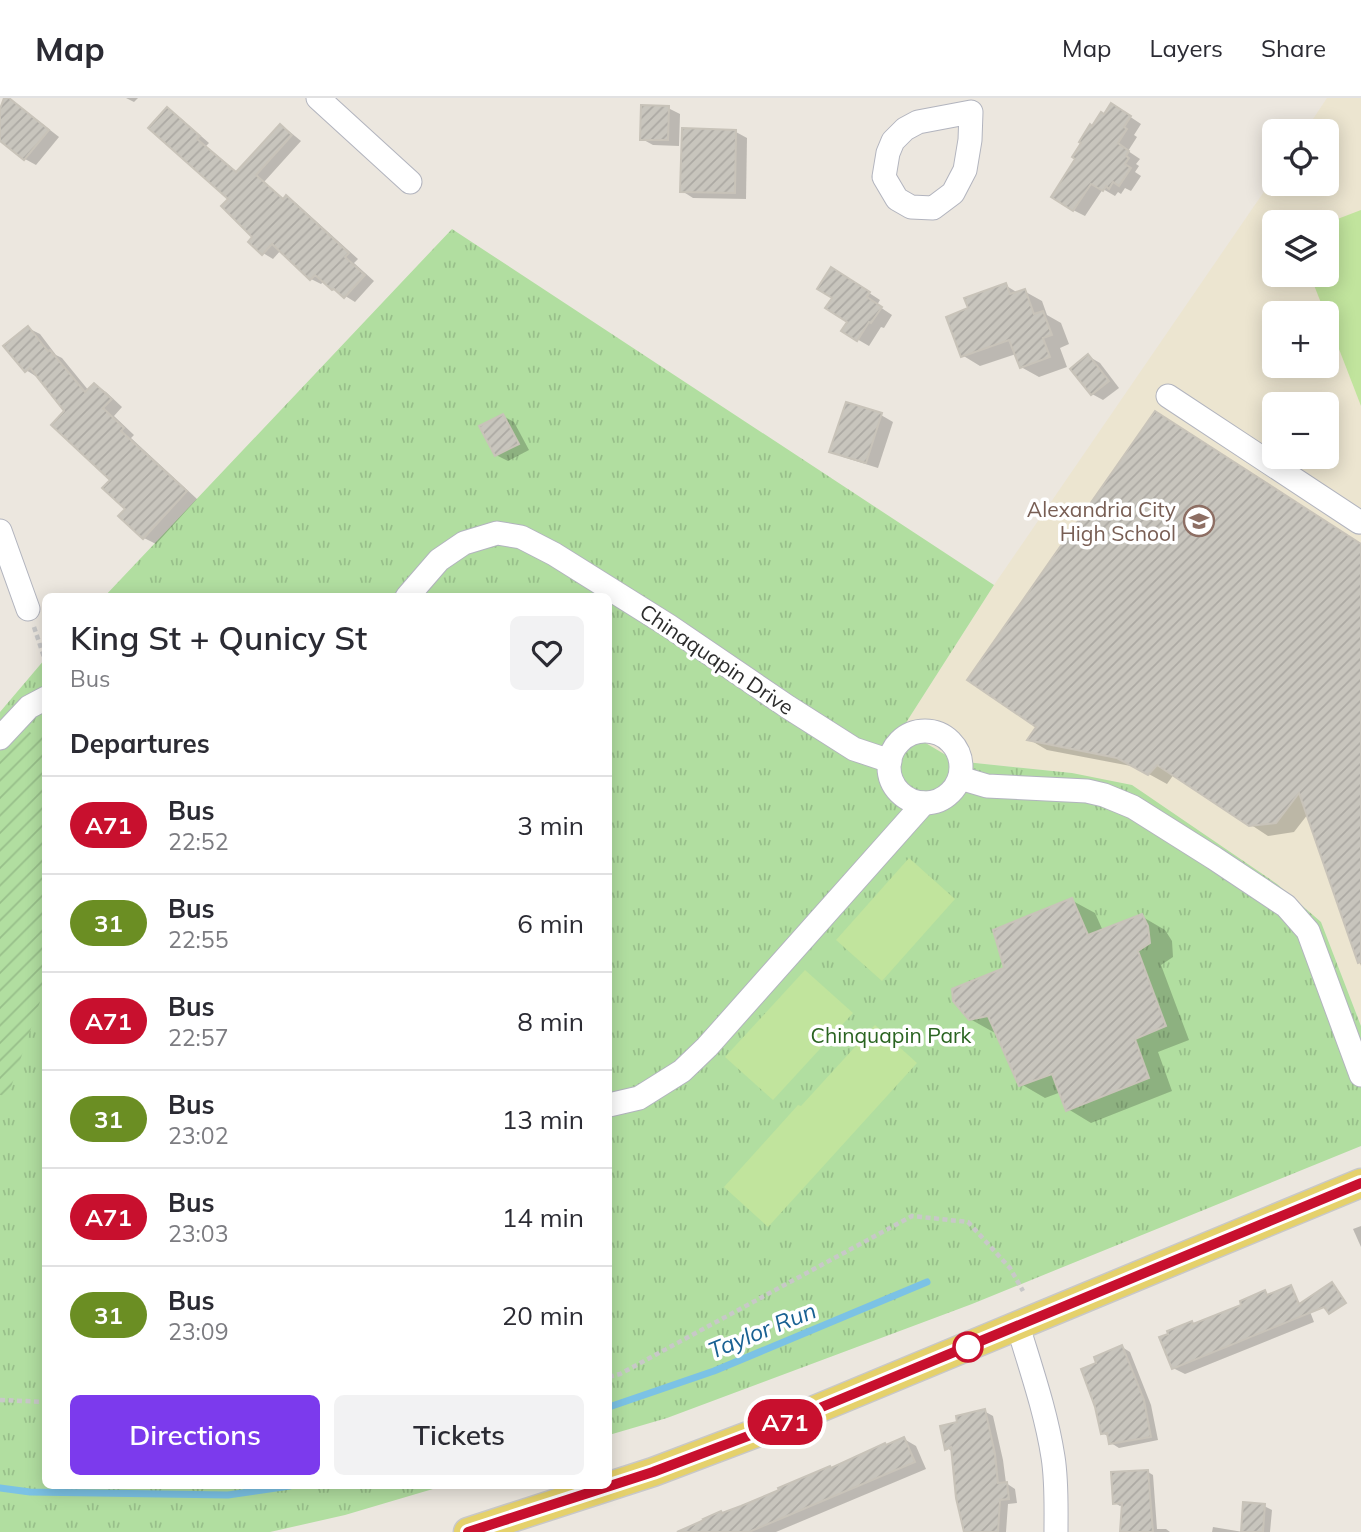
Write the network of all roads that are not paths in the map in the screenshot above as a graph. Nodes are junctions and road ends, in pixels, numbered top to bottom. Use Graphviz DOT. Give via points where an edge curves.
graph roads {
  1 [pos="318,98"];
  2 [pos="975,105"];
  3 [pos="410,182"];
  4 [pos="1168,396"];
  5 [pos="1361,521"];
  6 [pos="0,531"];
  7 [pos="6,571"];
  8 [pos="410,593"];
  9 [pos="28,609"];
  10 [pos="42,700"];
  11 [pos="0,738"];
  12 [pos="890,761"];
  13 [pos="960,778"];
  14 [pos="924,803"];
  15 [pos="1361,1075"];
  16 [pos="612,1103"];
  17 [pos="1361,1183"];
  18 [pos="1018,1326"];
  19 [pos="612,1485"];
  20 [pos="601,1489"];
  21 [pos="468,1532"];
  22 [pos="1056,1532"];
  1 -- 3 [label="street"];
  2 -- 2 [label="street" via="965,170 953,193 933,208 911,207 897,199 884,177 893,141 918,122"];
  4 -- 5 [label="street"];
  6 -- 7 [label="street"];
  7 -- 9 [label="street"];
  8 -- 12 [label="street, Chinaquapin Drive" via="439,560 464,543 497,533 521,537 678,632 854,749"];
  10 -- 11 [label="street" via="29,707"];
  12 -- 13 [label="street" via="901,740 922,731 933,732 944,736 959,754"];
  12 -- 14 [label="street" via="896,789 914,802"];
  13 -- 14 [label="street" via="947,796"];
  13 -- 15 [label="street" via="987,786 1104,794 1133,807 1286,906 1308,931"];
  14 -- 16 [label="street" via="707,1047 682,1071 639,1098"];
  17 -- 18 [label="main road"];
  18 -- 19 [label="main road" via="793,1419"];
  18 -- 22 [label="street" via="1051,1447"];
  20 -- 21 [label="main road"];
}
